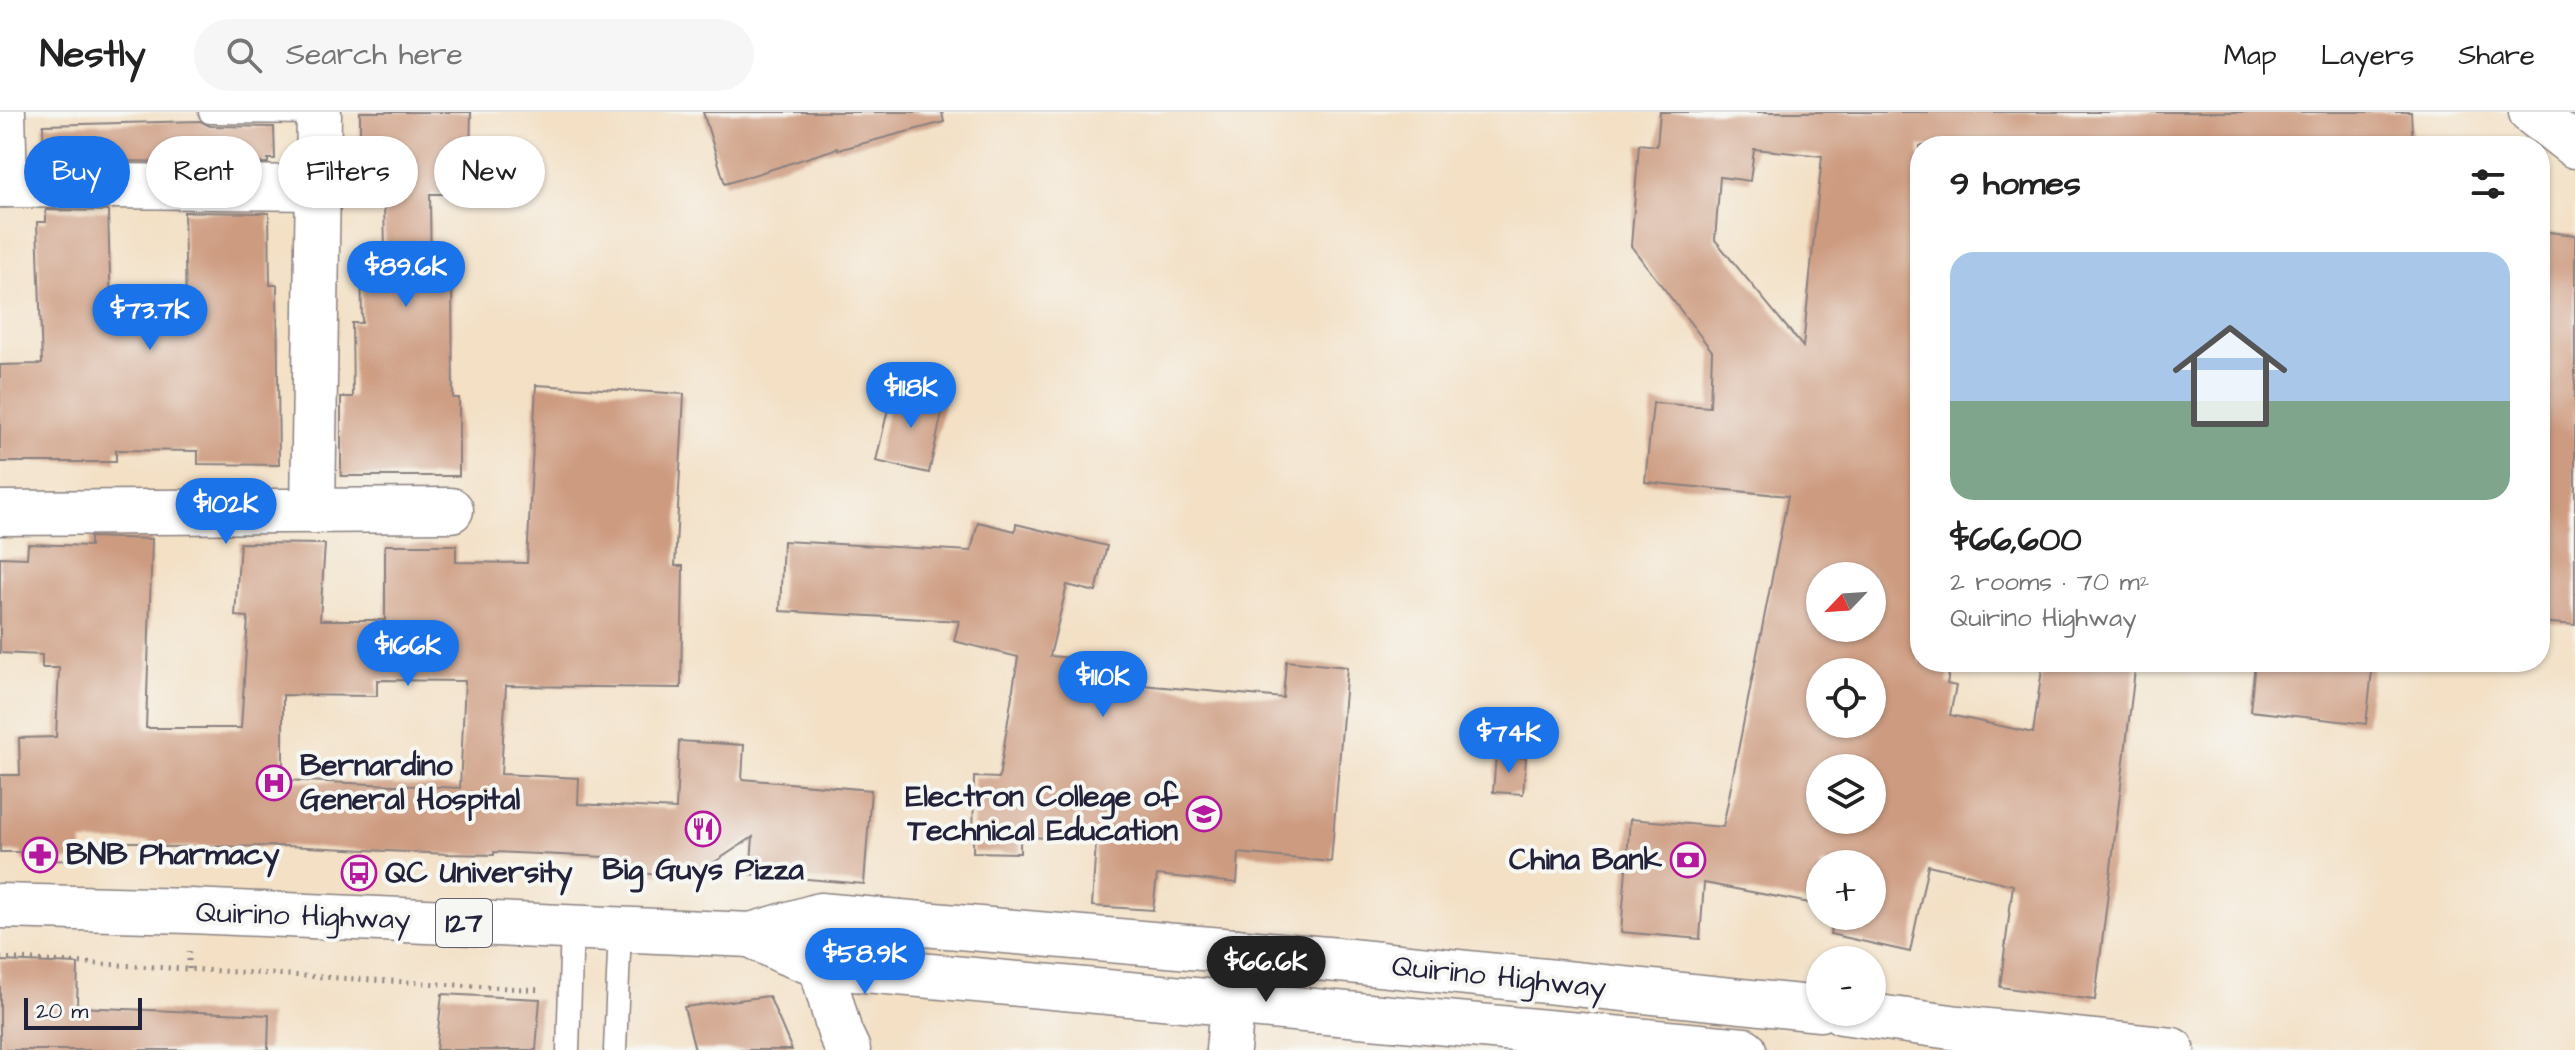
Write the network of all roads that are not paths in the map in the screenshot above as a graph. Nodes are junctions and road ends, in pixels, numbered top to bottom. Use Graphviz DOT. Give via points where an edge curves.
graph roads {
  1 [pos="3,112"];
  2 [pos="210,112"];
  3 [pos="319,112"];
  4 [pos="2531,112"];
  5 [pos="319,136"];
  6 [pos="2575,146"];
  7 [pos="3,185"];
  8 [pos="278,188"];
  9 [pos="318,208"];
  10 [pos="451,510"];
  11 [pos="313,511"];
  12 [pos="0,513"];
  13 [pos="0,906"];
  14 [pos="572,926"];
  15 [pos="620,928"];
  16 [pos="751,935"];
  17 [pos="1237,951"];
  18 [pos="1350,961"];
  19 [pos="821,966"];
  20 [pos="1593,987"];
  21 [pos="1232,1004"];
  22 [pos="1763,1004"];
  23 [pos="1806,1008"];
  24 [pos="1346,1015"];
  25 [pos="1886,1018"];
  26 [pos="1589,1037"];
  27 [pos="568,1050"];
  28 [pos="615,1050"];
  29 [pos="848,1050"];
  30 [pos="1228,1050"];
  31 [pos="1744,1050"];
  32 [pos="1759,1050"];
  33 [pos="2172,1050"];
  1 -- 7 [label="main road"];
  2 -- 3 [label="lane"];
  3 -- 5 [label="main road"];
  4 -- 6 [label="main road"];
  7 -- 8 [label="main road"];
  9 -- 11 [label="main road"];
  10 -- 11 [label="main road"];
  11 -- 12 [label="main road"];
  13 -- 14 [label="main road, Quirino Highway / 127"];
  14 -- 15 [label="main road, Quirino Highway / 127"];
  14 -- 27 [label="lane"];
  15 -- 16 [label="main road, Quirino Highway / 127"];
  15 -- 28 [label="lane"];
  16 -- 17 [label="main road, Quirino Highway / 127" via="820,915"];
  16 -- 19 [label="main road, Quirino Highway / 127"];
  17 -- 18 [label="main road, Quirino Highway / 127"];
  17 -- 21 [label="main road"];
  18 -- 20 [label="main road, Quirino Highway / 127"];
  18 -- 24 [label="main road"];
  19 -- 21 [label="main road, Quirino Highway / 127"];
  19 -- 29 [label="main road"];
  20 -- 22 [label="main road, Quirino Highway / 127"];
  20 -- 26 [label="main road"];
  21 -- 24 [label="main road, Quirino Highway / 127"];
  21 -- 30 [label="main road"];
  22 -- 23 [label="main road, Quirino Highway / 127"];
  22 -- 32 [label="main road"];
  24 -- 26 [label="main road, Quirino Highway / 127"];
  25 -- 33 [label="main road"];
  26 -- 31 [label="main road, Quirino Highway / 127"];
}
